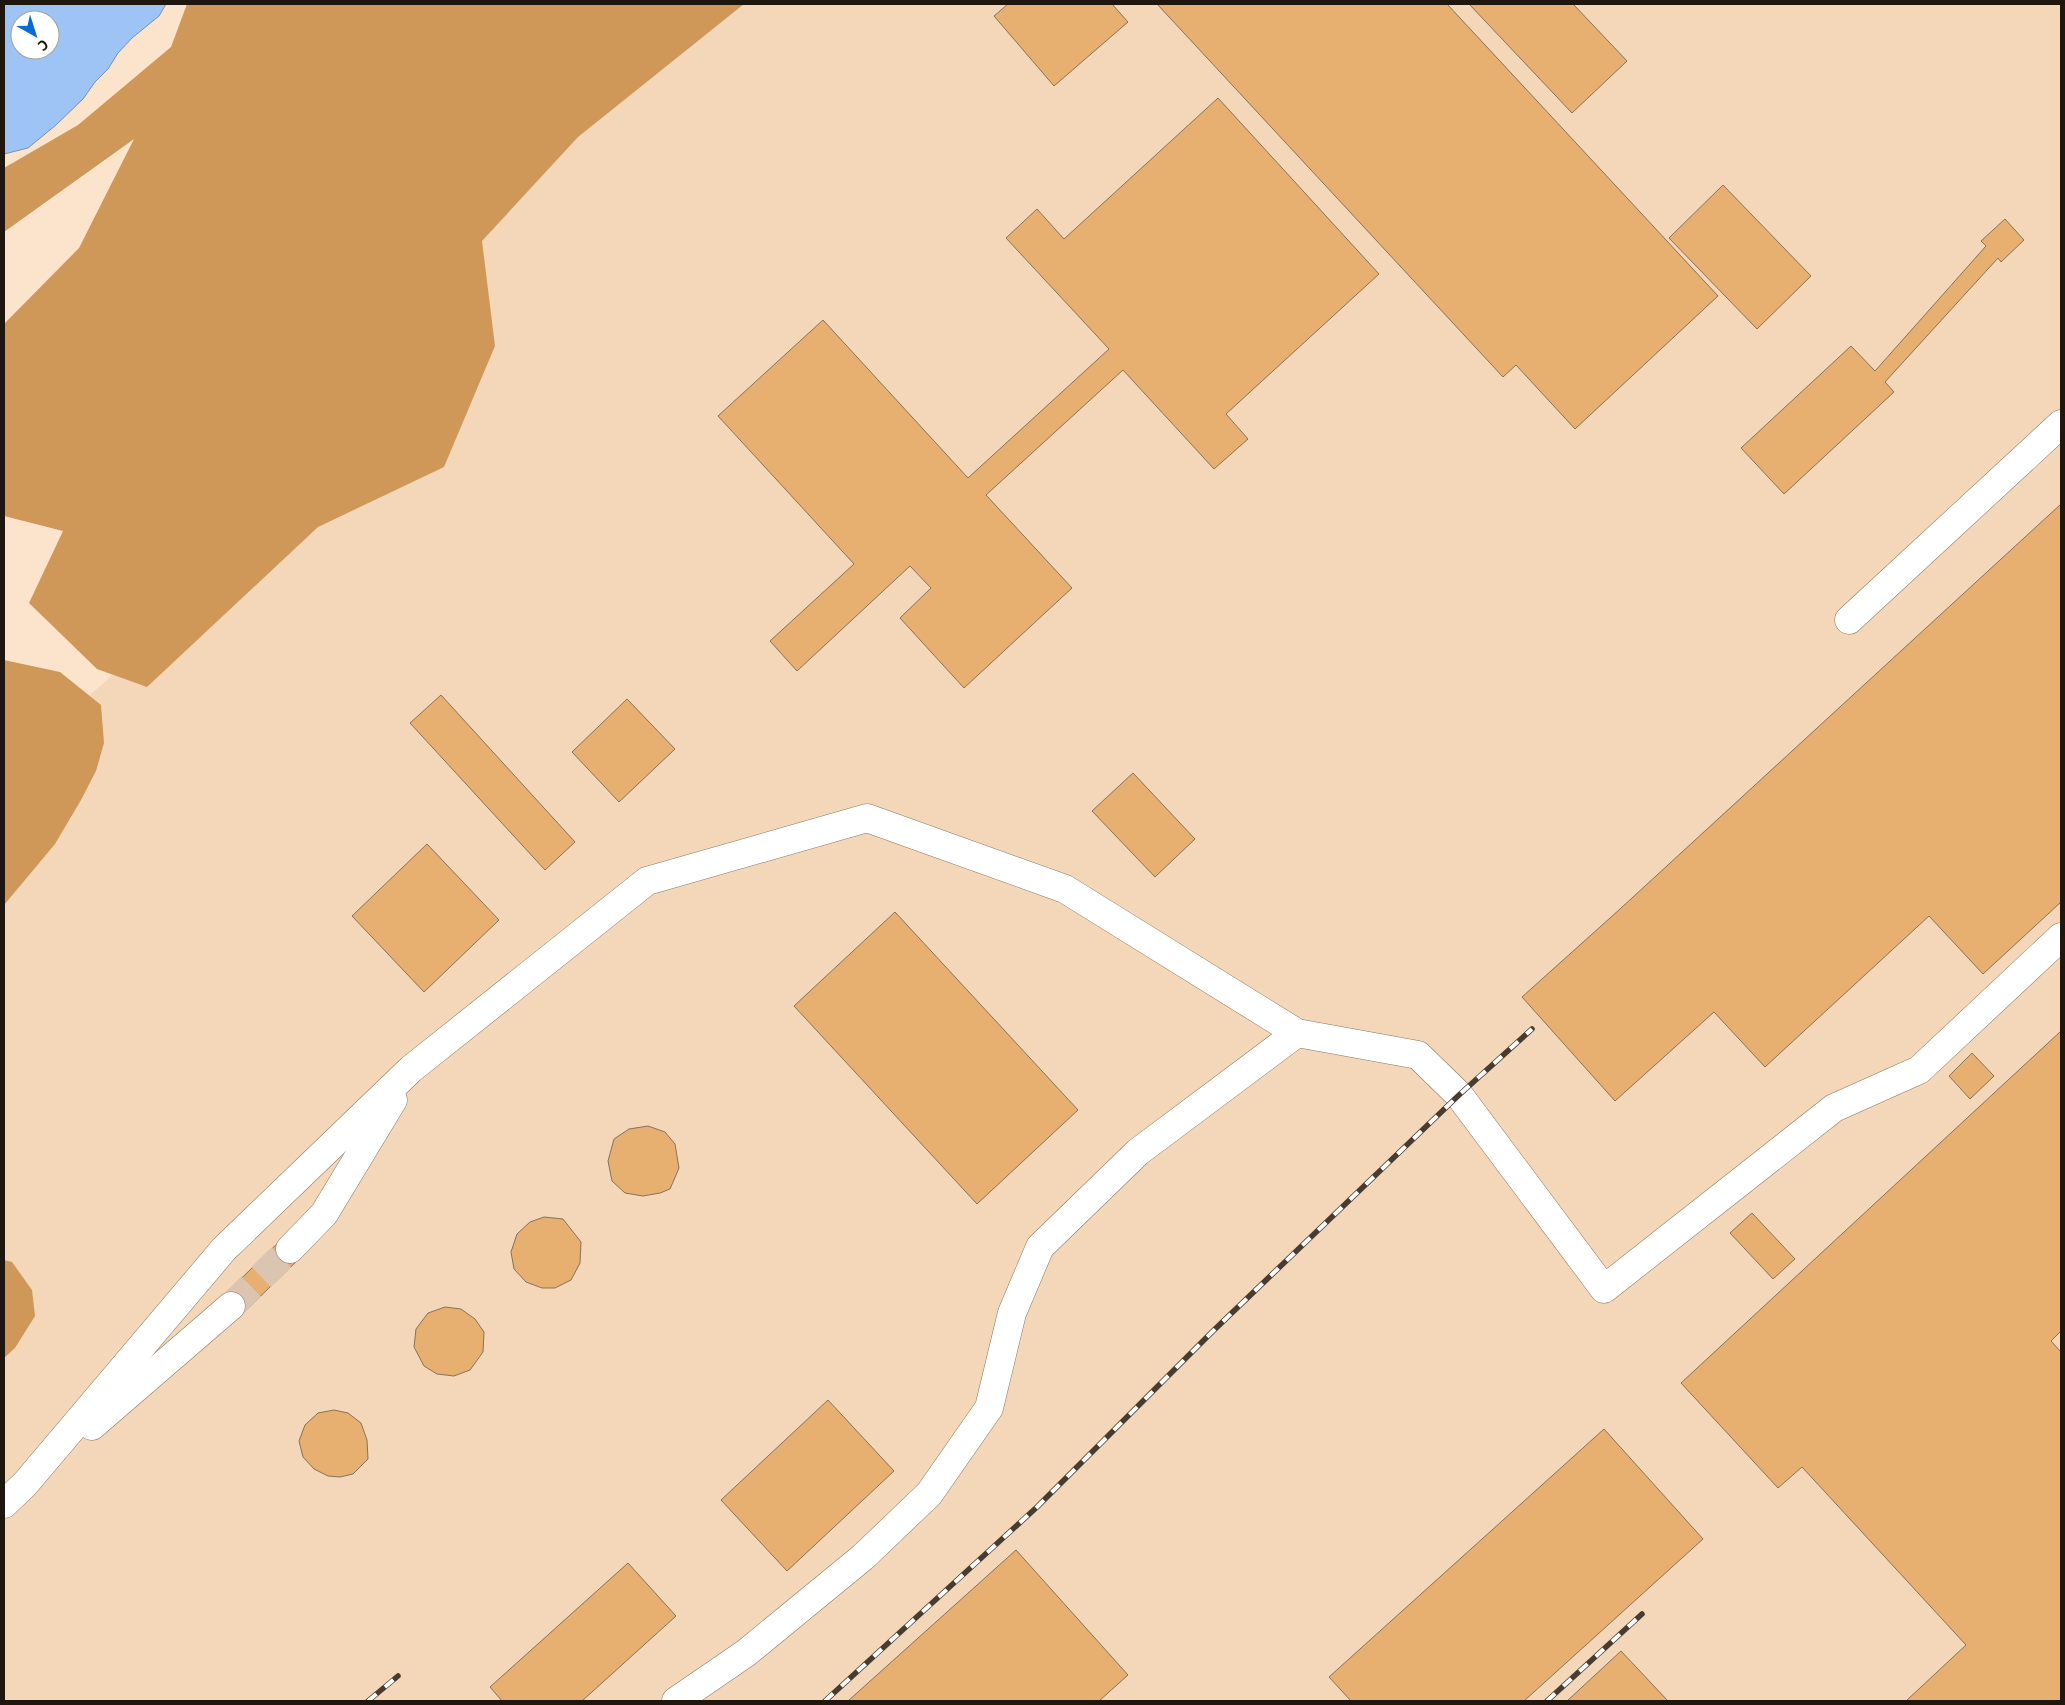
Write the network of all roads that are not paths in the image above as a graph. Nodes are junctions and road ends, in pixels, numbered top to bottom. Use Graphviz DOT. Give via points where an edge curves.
graph roads {
  1 [pos="2061,424"];
  2 [pos="1848,620"];
  3 [pos="2061,937"];
  4 [pos="1297,1033"];
  5 [pos="411,1069"];
  6 [pos="290,1249"];
  7 [pos="231,1306"];
  8 [pos="26,1484"];
  9 [pos="4,1504"];
  10 [pos="676,1701"];
  1 -- 2 [label="lane"];
  3 -- 4 [label="lane" via="1919,1070 1834,1108 1604,1290 1459,1095 1418,1055"];
  4 -- 5 [label="lane" via="1065,889 866,818 646,881"];
  4 -- 10 [label="lane" via="1138,1152 1040,1247 1012,1313 988,1408 929,1494 863,1557 746,1653"];
  5 -- 6 [label="lane" via="324,1214"];
  5 -- 8 [label="lane" via="224,1249"];
  7 -- 8 [label="lane"];
  8 -- 9 [label="lane"];
}
